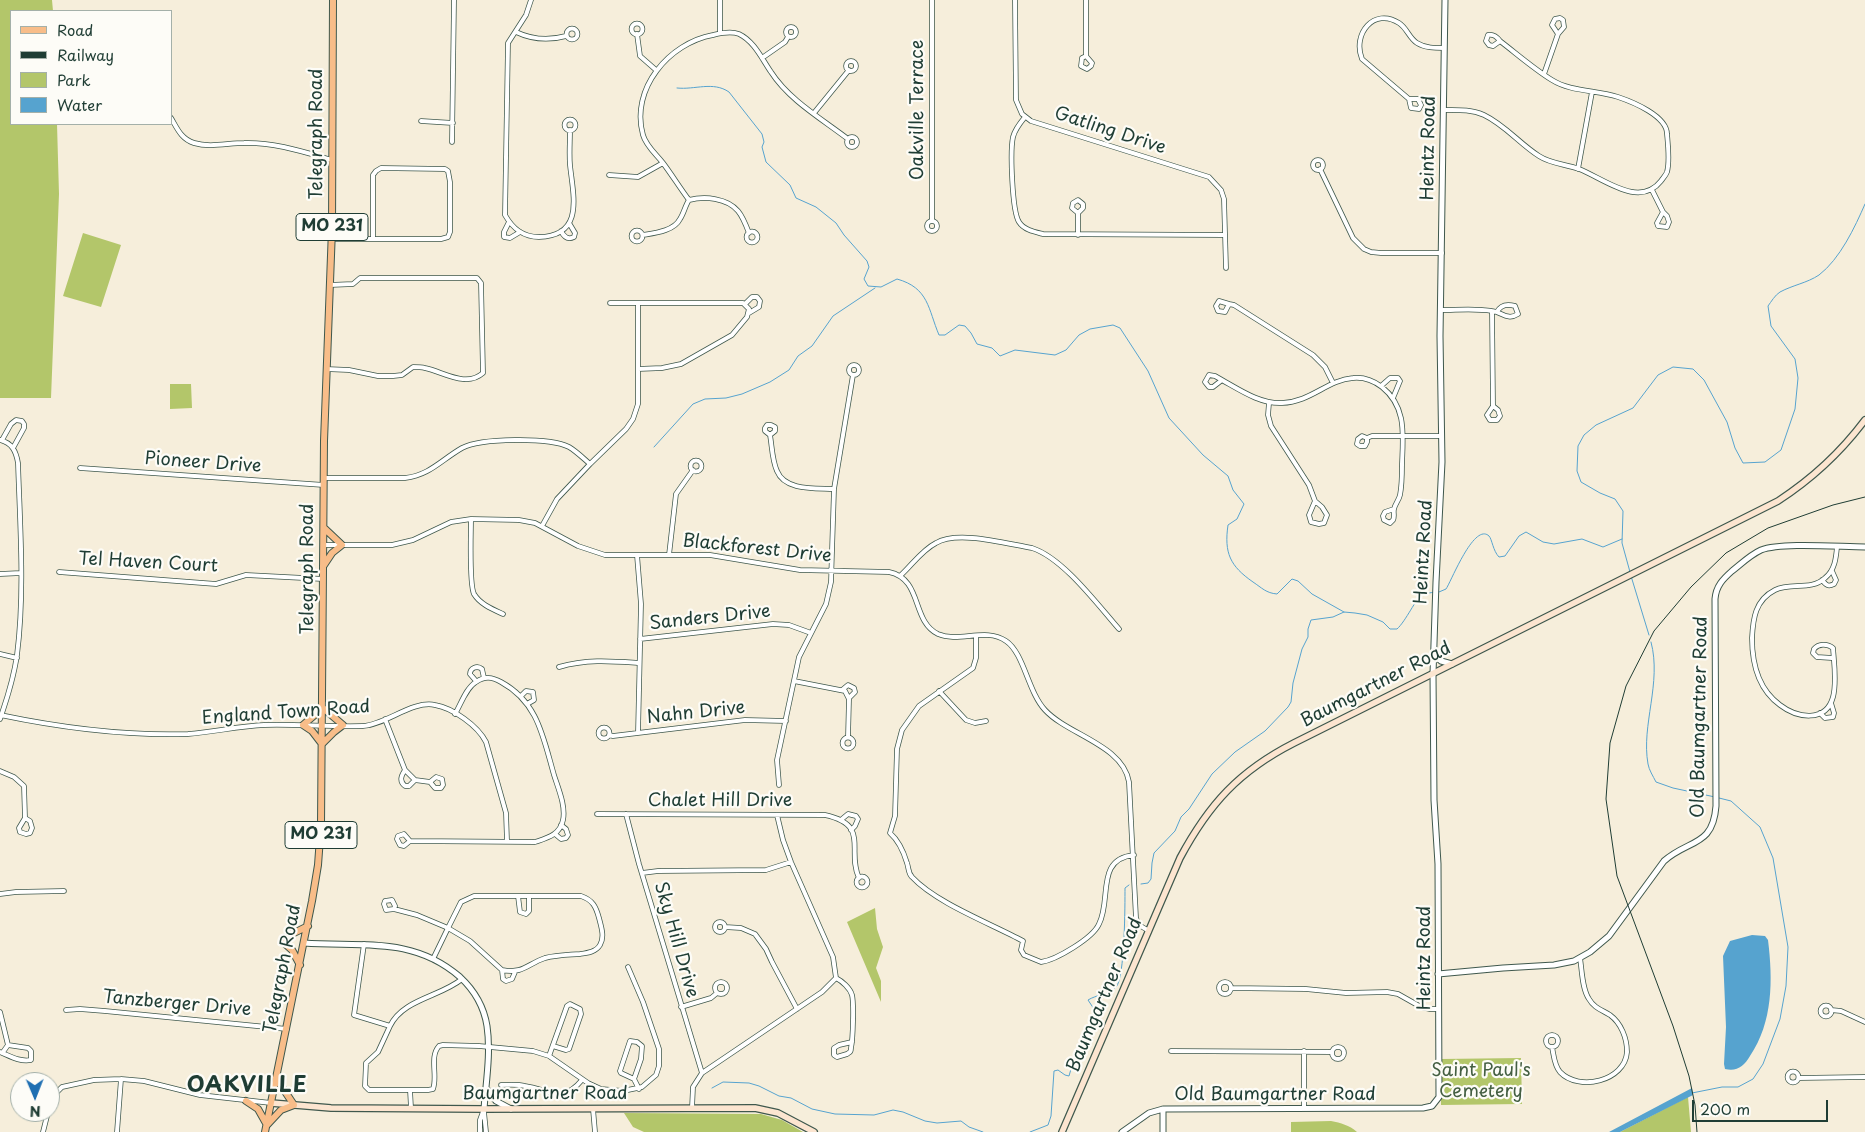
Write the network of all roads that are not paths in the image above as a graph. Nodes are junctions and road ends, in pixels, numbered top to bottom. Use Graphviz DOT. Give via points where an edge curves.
graph roads {
  1 [pos="454,0"];
  2 [pos="531,0"];
  3 [pos="720,0"];
  4 [pos="932,0"];
  5 [pos="1015,0"];
  6 [pos="1086,0"];
  7 [pos="1445,0"];
  8 [pos="335,2"];
  9 [pos="516,32"];
  10 [pos="720,33"];
  11 [pos="637,34"];
  12 [pos="1558,34"];
  13 [pos="566,36"];
  14 [pos="788,37"];
  15 [pos="1500,41"];
  16 [pos="1444,48"];
  17 [pos="1086,56"];
  18 [pos="762,58"];
  19 [pos="656,70"];
  20 [pos="849,70"];
  21 [pos="1544,74"];
  22 [pos="1592,92"];
  23 [pos="1409,99"];
  24 [pos="1443,110"];
  25 [pos="814,113"];
  26 [pos="1025,117"];
  27 [pos="172,120"];
  28 [pos="421,122"];
  29 [pos="452,123"];
  30 [pos="570,130"];
  31 [pos="848,139"];
  32 [pos="452,142"];
  33 [pos="332,160"];
  34 [pos="663,163"];
  35 [pos="1320,169"];
  36 [pos="1578,169"];
  37 [pos="609,176"];
  38 [pos="1652,190"];
  39 [pos="689,200"];
  40 [pos="1663,212"];
  41 [pos="1078,213"];
  42 [pos="932,221"];
  43 [pos="509,222"];
  44 [pos="569,223"];
  45 [pos="561,231"];
  46 [pos="520,232"];
  47 [pos="749,232"];
  48 [pos="643,235"];
  49 [pos="1078,235"];
  50 [pos="1224,235"];
  51 [pos="332,238"];
  52 [pos="373,239"];
  53 [pos="1442,254"];
  54 [pos="1226,268"];
  55 [pos="330,285"];
  56 [pos="610,303"];
  57 [pos="638,303"];
  58 [pos="744,304"];
  59 [pos="1228,304"];
  60 [pos="1440,310"];
  61 [pos="1492,311"];
  62 [pos="1497,312"];
  63 [pos="749,313"];
  64 [pos="326,369"];
  65 [pos="638,369"];
  66 [pos="853,375"];
  67 [pos="1222,380"];
  68 [pos="1332,384"];
  69 [pos="1381,386"];
  70 [pos="1393,398"];
  71 [pos="1270,403"];
  72 [pos="1493,406"];
  73 [pos="1865,420"];
  74 [pos="770,435"];
  75 [pos="1403,436"];
  76 [pos="1442,436"];
  77 [pos="1366,438"];
  78 [pos="1,440"];
  79 [pos="13,448"];
  80 [pos="590,464"];
  81 [pos="80,468"];
  82 [pos="693,470"];
  83 [pos="324,482"];
  84 [pos="834,490"];
  85 [pos="1315,501"];
  86 [pos="1394,510"];
  87 [pos="471,519"];
  88 [pos="542,526"];
  89 [pos="324,528"];
  90 [pos="324,545"];
  91 [pos="342,545"];
  92 [pos="1865,546"];
  93 [pos="1837,547"];
  94 [pos="637,555"];
  95 [pos="669,555"];
  96 [pos="324,565"];
  97 [pos="1832,571"];
  98 [pos="60,572"];
  99 [pos="833,572"];
  100 [pos="21,573"];
  101 [pos="0,574"];
  102 [pos="901,575"];
  103 [pos="323,579"];
  104 [pos="1822,580"];
  105 [pos="502,614"];
  106 [pos="1120,628"];
  107 [pos="811,633"];
  108 [pos="976,636"];
  109 [pos="640,639"];
  110 [pos="0,654"];
  111 [pos="1434,655"];
  112 [pos="16,658"];
  113 [pos="1832,658"];
  114 [pos="639,663"];
  115 [pos="1452,664"];
  116 [pos="559,667"];
  117 [pos="1433,674"];
  118 [pos="484,678"];
  119 [pos="476,681"];
  120 [pos="794,681"];
  121 [pos="842,690"];
  122 [pos="939,691"];
  123 [pos="521,696"];
  124 [pos="849,698"];
  125 [pos="1831,703"];
  126 [pos="527,704"];
  127 [pos="323,708"];
  128 [pos="1820,713"];
  129 [pos="455,714"];
  130 [pos="0,716"];
  131 [pos="385,720"];
  132 [pos="786,721"];
  133 [pos="986,721"];
  134 [pos="303,725"];
  135 [pos="323,725"];
  136 [pos="343,725"];
  137 [pos="638,733"];
  138 [pos="609,735"];
  139 [pos="848,738"];
  140 [pos="322,744"];
  141 [pos="405,770"];
  142 [pos="0,771"];
  143 [pos="416,780"];
  144 [pos="430,782"];
  145 [pos="779,785"];
  146 [pos="597,814"];
  147 [pos="626,814"];
  148 [pos="777,815"];
  149 [pos="25,818"];
  150 [pos="842,819"];
  151 [pos="561,824"];
  152 [pos="851,830"];
  153 [pos="554,834"];
  154 [pos="410,841"];
  155 [pos="507,842"];
  156 [pos="1134,855"];
  157 [pos="791,862"];
  158 [pos="642,873"];
  159 [pos="859,878"];
  160 [pos="64,891"];
  161 [pos="0,894"];
  162 [pos="518,896"];
  163 [pos="530,896"];
  164 [pos="394,909"];
  165 [pos="308,926"];
  166 [pos="725,927"];
  167 [pos="448,928"];
  168 [pos="1149,931"];
  169 [pos="304,942"];
  170 [pos="364,944"];
  171 [pos="433,958"];
  172 [pos="1580,958"];
  173 [pos="300,965"];
  174 [pos="628,967"];
  175 [pos="502,970"];
  176 [pos="516,972"];
  177 [pos="1438,974"];
  178 [pos="836,978"];
  179 [pos="462,979"];
  180 [pos="1231,988"];
  181 [pos="717,993"];
  182 [pos="681,1007"];
  183 [pos="797,1009"];
  184 [pos="1438,1009"];
  185 [pos="66,1010"];
  186 [pos="1831,1010"];
  187 [pos="0,1012"];
  188 [pos="1865,1022"];
  189 [pos="390,1026"];
  190 [pos="286,1029"];
  191 [pos="852,1042"];
  192 [pos="8,1044"];
  193 [pos="553,1046"];
  194 [pos="488,1047"];
  195 [pos="1552,1047"];
  196 [pos="1171,1051"];
  197 [pos="1304,1051"];
  198 [pos="1,1052"];
  199 [pos="1332,1052"];
  200 [pos="549,1056"];
  201 [pos="702,1072"];
  202 [pos="1865,1077"];
  203 [pos="276,1078"];
  204 [pos="1798,1078"];
  205 [pos="122,1079"];
  206 [pos="634,1079"];
  207 [pos="582,1080"];
  208 [pos="501,1086"];
  209 [pos="485,1088"];
  210 [pos="60,1089"];
  211 [pos="639,1089"];
  212 [pos="410,1090"];
  213 [pos="246,1101"];
  214 [pos="271,1103"];
  215 [pos="1434,1104"];
  216 [pos="294,1105"];
  217 [pos="411,1108"];
  218 [pos="593,1108"];
  219 [pos="692,1108"];
  220 [pos="1304,1108"];
  221 [pos="484,1109"];
  222 [pos="512,1109"];
  223 [pos="1162,1109"];
  224 [pos="266,1129"];
  225 [pos="1065,1130"];
  226 [pos="117,1132"];
  227 [pos="480,1132"];
  228 [pos="486,1132"];
  229 [pos="595,1132"];
  230 [pos="814,1132"];
  231 [pos="1122,1132"];
  232 [pos="1163,1132"];
  1 -- 29 [label="street"];
  2 -- 9 [label="street"];
  3 -- 10 [label="street"];
  4 -- 42 [label="street, Oakville Terrace"];
  5 -- 26 [label="street" via="1016,100"];
  6 -- 17 [label="street"];
  7 -- 16 [label="street, Heintz Road"];
  8 -- 33 [label="main road, Telegraph Road / MO 231"];
  9 -- 13 [label="street" via="529,38 550,40"];
  9 -- 43 [label="street" via="508,43 507,68 506,215"];
  10 -- 18 [label="street" via="739,34"];
  10 -- 19 [label="street" via="706,36 676,51"];
  11 -- 19 [label="street" via="640,56"];
  12 -- 21 [label="street"];
  14 -- 18 [label="street"];
  15 -- 21 [label="street"];
  16 -- 23 [label="street" via="1418,44 1399,23 1392,20 1375,20 1363,29 1359,41 1362,58"];
  16 -- 24 [label="street, Heintz Road"];
  18 -- 25 [label="street" via="780,84"];
  19 -- 34 [label="street" via="642,103 642,128 647,145"];
  20 -- 25 [label="street"];
  21 -- 22 [label="street" via="1553,81"];
  22 -- 36 [label="street"];
  22 -- 38 [label="street" via="1618,97 1662,120 1667,129 1667,172"];
  24 -- 36 [label="street" via="1472,111 1484,116 1538,156"];
  24 -- 53 [label="street, Heintz Road"];
  25 -- 31 [label="street"];
  26 -- 49 [label="street" via="1013,137 1013,204 1019,222 1043,234"];
  26 -- 50 [label="street, Gatling Drive" via="1209,177 1223,195"];
  27 -- 33 [label="street" via="184,138 193,143 270,144"];
  28 -- 29 [label="street"];
  29 -- 32 [label="street"];
  30 -- 44 [label="street" via="574,204"];
  33 -- 51 [label="main road, Telegraph Road / MO 231"];
  34 -- 37 [label="street" via="638,177"];
  34 -- 39 [label="street"];
  35 -- 53 [label="street" via="1353,238 1364,249 1381,254"];
  36 -- 38 [label="street" via="1633,193"];
  38 -- 40 [label="street"];
  39 -- 47 [label="street" via="728,202 741,216"];
  39 -- 48 [label="street" via="680,221 673,227"];
  41 -- 49 [label="street"];
  43 -- 46 [label="street"];
  43 -- 46 [label="street" via="504,236 510,238"];
  44 -- 45 [label="street"];
  44 -- 45 [label="street" via="574,237 568,238"];
  45 -- 46 [label="street" via="544,237"];
  49 -- 50 [label="street"];
  50 -- 54 [label="street, Gatling Drive"];
  51 -- 52 [label="street"];
  51 -- 55 [label="main road, Telegraph Road / MO 231"];
  52 -- 52 [label="street" via="373,175 376,170 448,171 448,237"];
  53 -- 60 [label="street, Heintz Road"];
  55 -- 64 [label="main road, Telegraph Road / MO 231"];
  55 -- 64 [label="street" via="352,284 360,278 477,278 481,283 483,373 468,379 413,367 402,375 393,376"];
  56 -- 57 [label="street"];
  57 -- 58 [label="street"];
  57 -- 65 [label="street"];
  58 -- 63 [label="street"];
  58 -- 63 [label="street" via="752,296 760,301 759,307"];
  59 -- 68 [label="street" via="1313,355 1325,368"];
  60 -- 61 [label="street"];
  60 -- 76 [label="street, Heintz Road"];
  61 -- 62 [label="street"];
  61 -- 72 [label="street"];
  62 -- 62 [label="street" via="1505,317 1518,314 1515,306 1506,305"];
  63 -- 65 [label="street" via="732,335 681,364"];
  64 -- 83 [label="main road, Telegraph Road / MO 231"];
  65 -- 80 [label="street" via="638,404 634,419"];
  66 -- 84 [label="street"];
  67 -- 71 [label="street"];
  68 -- 69 [label="street" via="1355,378"];
  68 -- 71 [label="street" via="1310,397"];
  69 -- 70 [label="street"];
  69 -- 70 [label="street" via="1390,378 1398,378 1400,385"];
  70 -- 75 [label="street" via="1401,416"];
  71 -- 85 [label="street" via="1268,415 1272,426 1309,485"];
  73 -- 115 [label="main road, Baumgartner Road" via="1826,465 1790,493 1758,512"];
  74 -- 84 [label="street" via="780,478 791,485"];
  75 -- 76 [label="street"];
  75 -- 77 [label="street"];
  75 -- 86 [label="street" via="1400,495"];
  76 -- 111 [label="street, Heintz Road"];
  78 -- 79 [label="street"];
  78 -- 79 [label="street" via="11,424 16,420 22,421 24,428"];
  79 -- 100 [label="street" via="18,463"];
  80 -- 83 [label="street, Pioneer Drive" via="570,447 548,441 481,442 461,449 416,477"];
  80 -- 88 [label="street" via="557,499"];
  81 -- 83 [label="street, Pioneer Drive"];
  82 -- 95 [label="street" via="676,494"];
  83 -- 89 [label="main road, Telegraph Road / MO 231"];
  84 -- 99 [label="street"];
  85 -- 85 [label="street" via="1309,515 1312,522 1324,523 1327,515"];
  87 -- 88 [label="street, Blackforest Drive" via="519,520"];
  87 -- 91 [label="street, Blackforest Drive" via="445,524 403,543"];
  87 -- 105 [label="street" via="473,593 486,607"];
  88 -- 94 [label="street, Blackforest Drive" via="595,553"];
  89 -- 90 [label="main road, Telegraph Road / MO 231"];
  89 -- 91 [label="main road"];
  90 -- 91 [label="street, Blackforest Drive"];
  90 -- 96 [label="main road, Telegraph Road / MO 231"];
  91 -- 96 [label="main road"];
  92 -- 93 [label="street, Old Baumgartner Road"];
  93 -- 97 [label="street"];
  93 -- 172 [label="street, Old Baumgartner Road" via="1761,550 1718,585 1715,599 1714,822 1710,832 1701,840 1664,861 1609,936"];
  94 -- 95 [label="street, Blackforest Drive"];
  94 -- 109 [label="street"];
  95 -- 99 [label="street, Blackforest Drive" via="725,556 800,570"];
  96 -- 103 [label="main road, Telegraph Road / MO 231"];
  97 -- 104 [label="street"];
  97 -- 104 [label="street" via="1836,580 1834,584 1826,585"];
  98 -- 103 [label="street, Tel Haven Court" via="216,584 246,575"];
  99 -- 102 [label="street, Blackforest Drive"];
  99 -- 107 [label="street" via="826,604"];
  100 -- 101 [label="street"];
  100 -- 112 [label="street"];
  102 -- 106 [label="street" via="934,544 951,537 1032,548 1057,561"];
  102 -- 108 [label="street" via="910,585 925,621 932,629 941,635"];
  103 -- 127 [label="main road, Telegraph Road / MO 231"];
  104 -- 128 [label="street" via="1813,585 1776,589 1763,599 1753,618 1752,652 1757,675 1771,698 1800,715"];
  107 -- 109 [label="street, Sanders Drive" via="789,625 772,624"];
  107 -- 120 [label="street" via="799,657"];
  108 -- 122 [label="street" via="976,658 972,668"];
  108 -- 156 [label="street" via="996,636 1007,642 1045,710 1120,761 1129,782"];
  109 -- 114 [label="street"];
  110 -- 112 [label="street"];
  111 -- 115 [label="street"];
  111 -- 117 [label="street, Heintz Road"];
  112 -- 130 [label="street"];
  113 -- 113 [label="street" via="1817,657 1814,649 1821,645 1831,646"];
  113 -- 125 [label="street" via="1834,692"];
  114 -- 116 [label="street" via="584,662"];
  114 -- 137 [label="street"];
  115 -- 117 [label="main road, Baumgartner Road"];
  117 -- 168 [label="main road, Baumgartner Road" via="1281,750 1237,781 1193,834"];
  117 -- 177 [label="street, Heintz Road"];
  118 -- 119 [label="street"];
  118 -- 119 [label="street" via="482,669 474,667 470,674"];
  118 -- 123 [label="street" via="492,678"];
  119 -- 129 [label="street"];
  120 -- 121 [label="street"];
  120 -- 132 [label="street"];
  121 -- 124 [label="street"];
  121 -- 124 [label="street" via="848,685 854,688 855,692"];
  122 -- 133 [label="street" via="966,720 975,723"];
  122 -- 156 [label="street" via="912,714 902,730 897,749 895,816 890,833 896,839 909,873 918,883 946,902 1023,941 1024,955 1042,962 1071,948 1097,928 1110,868 1118,860"];
  123 -- 126 [label="street"];
  123 -- 126 [label="street" via="526,691 533,692 534,700"];
  124 -- 139 [label="street"];
  125 -- 128 [label="street"];
  125 -- 128 [label="street" via="1833,717 1826,718"];
  126 -- 151 [label="street" via="539,724 561,799"];
  127 -- 134 [label="main road"];
  127 -- 135 [label="main road, Telegraph Road / MO 231"];
  127 -- 136 [label="main road"];
  129 -- 131 [label="street, England Town Road" via="428,705"];
  129 -- 155 [label="street, England Town Road" via="475,726 486,742 506,813"];
  130 -- 134 [label="street, England Town Road" via="85,730 142,735"];
  131 -- 136 [label="street, England Town Road" via="364,726"];
  131 -- 141 [label="street"];
  132 -- 137 [label="street, Nahn Drive" via="745,720"];
  132 -- 145 [label="street" via="777,760"];
  134 -- 135 [label="street, England Town Road"];
  134 -- 140 [label="main road"];
  135 -- 136 [label="street, England Town Road"];
  135 -- 140 [label="main road, Telegraph Road / MO 231"];
  136 -- 140 [label="main road"];
  137 -- 138 [label="street, Nahn Drive"];
  140 -- 165 [label="main road, Telegraph Road / MO 231" via="320,849"];
  141 -- 143 [label="street"];
  141 -- 143 [label="street" via="401,783 409,786"];
  142 -- 149 [label="street" via="24,786"];
  143 -- 144 [label="street"];
  146 -- 147 [label="street, Chalet Hill Drive"];
  147 -- 148 [label="street, Chalet Hill Drive"];
  147 -- 158 [label="street, Sky Hill Drive"];
  148 -- 150 [label="street, Chalet Hill Drive" via="825,814"];
  148 -- 157 [label="street"];
  150 -- 152 [label="street, Chalet Hill Drive"];
  150 -- 152 [label="street, Chalet Hill Drive" via="848,814 856,816 858,819"];
  151 -- 153 [label="street"];
  151 -- 153 [label="street" via="566,829 566,838 561,839"];
  152 -- 159 [label="street, Chalet Hill Drive"];
  153 -- 155 [label="street" via="534,842"];
  154 -- 155 [label="street"];
  156 -- 168 [label="street" via="1136,922"];
  157 -- 158 [label="street" via="766,870"];
  157 -- 178 [label="street" via="833,957"];
  158 -- 182 [label="street, Sky Hill Drive"];
  160 -- 161 [label="street"];
  162 -- 163 [label="street"];
  162 -- 163 [label="street" via="520,912 526,914"];
  162 -- 167 [label="street" via="465,899"];
  163 -- 176 [label="street" via="588,898 598,914 602,939 589,953 558,955"];
  164 -- 167 [label="street"];
  165 -- 169 [label="main road, Telegraph Road / MO 231"];
  165 -- 173 [label="main road" via="285,940"];
  166 -- 183 [label="street" via="741,928 755,934"];
  167 -- 171 [label="street"];
  167 -- 175 [label="street" via="470,941"];
  168 -- 225 [label="main road, Baumgartner Road"];
  169 -- 170 [label="street"];
  169 -- 173 [label="main road, Telegraph Road / MO 231"];
  170 -- 171 [label="street" via="398,946"];
  170 -- 189 [label="street" via="354,1014"];
  171 -- 179 [label="street"];
  172 -- 177 [label="street, Old Baumgartner Road" via="1562,965"];
  172 -- 195 [label="street" via="1587,996 1597,1009 1616,1020 1624,1033 1625,1060 1608,1078 1578,1082 1560,1072"];
  173 -- 190 [label="main road, Telegraph Road / MO 231"];
  174 -- 211 [label="street" via="659,1049 656,1075"];
  175 -- 176 [label="street"];
  175 -- 176 [label="street" via="506,981 512,979"];
  177 -- 184 [label="street, Heintz Road"];
  178 -- 183 [label="street"];
  178 -- 191 [label="street" via="842,980 852,995"];
  179 -- 189 [label="street" via="402,1010"];
  179 -- 194 [label="street" via="485,1014"];
  180 -- 184 [label="street" via="1387,992 1430,1009"];
  181 -- 182 [label="street"];
  182 -- 201 [label="street, Sky Hill Drive"];
  183 -- 201 [label="street"];
  184 -- 215 [label="street, Heintz Road" via="1439,1093"];
  185 -- 190 [label="street, Tanzberger Drive" via="96,1010"];
  186 -- 188 [label="street"];
  187 -- 192 [label="street"];
  189 -- 212 [label="street" via="378,1052 366,1063 366,1088"];
  190 -- 203 [label="main road, Telegraph Road / MO 231"];
  191 -- 191 [label="street" via="834,1048 834,1055 850,1052"];
  192 -- 198 [label="street"];
  192 -- 198 [label="street" via="28,1048 31,1060 10,1058"];
  193 -- 193 [label="street" via="569,1049 580,1009 568,1004"];
  193 -- 200 [label="street"];
  194 -- 200 [label="street" via="534,1051"];
  194 -- 209 [label="street"];
  194 -- 212 [label="street" via="439,1046 435,1053 433,1088"];
  196 -- 197 [label="street"];
  197 -- 199 [label="street"];
  197 -- 220 [label="street"];
  200 -- 207 [label="street"];
  201 -- 219 [label="street" via="693,1087"];
  202 -- 204 [label="street"];
  203 -- 214 [label="main road, Telegraph Road / MO 231"];
  203 -- 216 [label="main road"];
  205 -- 210 [label="street" via="94,1080"];
  205 -- 213 [label="street" via="144,1081 190,1094"];
  205 -- 226 [label="street"];
  206 -- 206 [label="street" via="620,1071 630,1041 642,1046"];
  206 -- 211 [label="street"];
  207 -- 208 [label="street" via="575,1088 560,1093 524,1086"];
  207 -- 211 [label="street" via="601,1089"];
  209 -- 221 [label="street"];
  209 -- 222 [label="street" via="496,1100"];
  212 -- 217 [label="street"];
  213 -- 214 [label="street"];
  213 -- 224 [label="main road" via="258,1109"];
  214 -- 216 [label="main road, Baumgartner Road"];
  214 -- 224 [label="main road, Telegraph Road / MO 231"];
  215 -- 220 [label="street, Old Baumgartner Road" via="1423,1108"];
  216 -- 217 [label="main road, Baumgartner Road"];
  216 -- 224 [label="main road" via="281,1110"];
  217 -- 221 [label="main road, Baumgartner Road"];
  218 -- 219 [label="main road, Baumgartner Road"];
  218 -- 222 [label="main road, Baumgartner Road"];
  218 -- 229 [label="street"];
  219 -- 230 [label="main road, Baumgartner Road" via="770,1110"];
  220 -- 223 [label="street, Old Baumgartner Road"];
  221 -- 222 [label="main road, Baumgartner Road"];
  221 -- 227 [label="street"];
  221 -- 228 [label="street"];
  223 -- 231 [label="street, Old Baumgartner Road" via="1149,1113"];
  223 -- 232 [label="street"];
}
